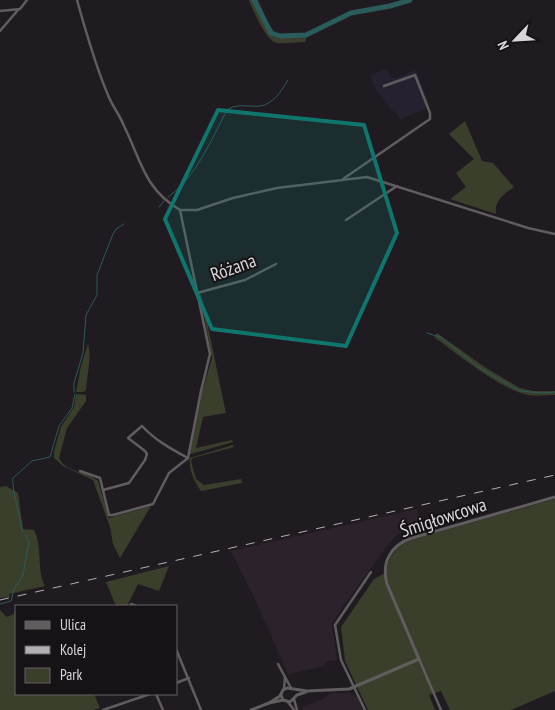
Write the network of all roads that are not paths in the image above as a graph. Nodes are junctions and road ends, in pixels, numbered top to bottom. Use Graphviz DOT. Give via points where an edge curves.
graph roads {
  1 [pos="27,0"];
  2 [pos="78,0"];
  3 [pos="18,10"];
  4 [pos="0,11"];
  5 [pos="0,31"];
  6 [pos="384,86"];
  7 [pos="343,179"];
  8 [pos="398,186"];
  9 [pos="180,210"];
  10 [pos="346,220"];
  11 [pos="555,234"];
  12 [pos="276,264"];
  13 [pos="197,293"];
  14 [pos="188,458"];
  15 [pos="80,471"];
  16 [pos="103,490"];
  17 [pos="555,497"];
  18 [pos="371,572"];
  19 [pos="178,653"];
  20 [pos="419,658"];
  21 [pos="278,664"];
  22 [pos="284,677"];
  23 [pos="189,678"];
  24 [pos="178,682"];
  25 [pos="354,687"];
  26 [pos="284,688"];
  27 [pos="292,689"];
  28 [pos="307,691"];
  29 [pos="281,694"];
  30 [pos="147,695"];
  31 [pos="156,695"];
  32 [pos="295,698"];
  33 [pos="283,700"];
  34 [pos="288,702"];
  35 [pos="270,703"];
  36 [pos="103,710"];
  37 [pos="163,710"];
  38 [pos="201,710"];
  39 [pos="250,710"];
  40 [pos="295,710"];
  41 [pos="365,710"];
  42 [pos="441,710"];
  1 -- 3 [label="street"];
  2 -- 9 [label="street" via="106,90 125,126 143,172"];
  3 -- 4 [label="street"];
  3 -- 5 [label="street"];
  6 -- 7 [label="street" via="415,76 430,119"];
  7 -- 8 [label="street" via="368,177"];
  7 -- 9 [label="street" via="277,188 197,210"];
  8 -- 10 [label="street"];
  8 -- 11 [label="street"];
  9 -- 13 [label="street"];
  12 -- 13 [label="street, Różana" via="245,280"];
  13 -- 14 [label="street" via="210,354"];
  14 -- 16 [label="street" via="168,474 153,504 109,515"];
  14 -- 16 [label="street" via="166,446 142,426 128,438 145,451 145,460 129,483"];
  15 -- 16 [label="street" via="100,478"];
  17 -- 20 [label="street, Śmigłowcowa" via="412,538 393,549 384,574 386,584"];
  18 -- 25 [label="street" via="335,625 341,660"];
  19 -- 23 [label="street"];
  20 -- 25 [label="street"];
  20 -- 42 [label="street, Śmigłowcowa"];
  21 -- 22 [label="street"];
  22 -- 26 [label="street"];
  22 -- 27 [label="street"];
  23 -- 24 [label="street"];
  23 -- 38 [label="street"];
  25 -- 28 [label="street"];
  25 -- 41 [label="street"];
  26 -- 27 [label="street"];
  26 -- 29 [label="street"];
  27 -- 28 [label="street"];
  27 -- 32 [label="street"];
  28 -- 32 [label="street"];
  29 -- 33 [label="street"];
  29 -- 35 [label="street"];
  30 -- 36 [label="street"];
  31 -- 37 [label="street"];
  32 -- 34 [label="street"];
  32 -- 40 [label="street"];
  33 -- 34 [label="street"];
  33 -- 35 [label="street"];
  34 -- 40 [label="street"];
  35 -- 39 [label="street"];
}
